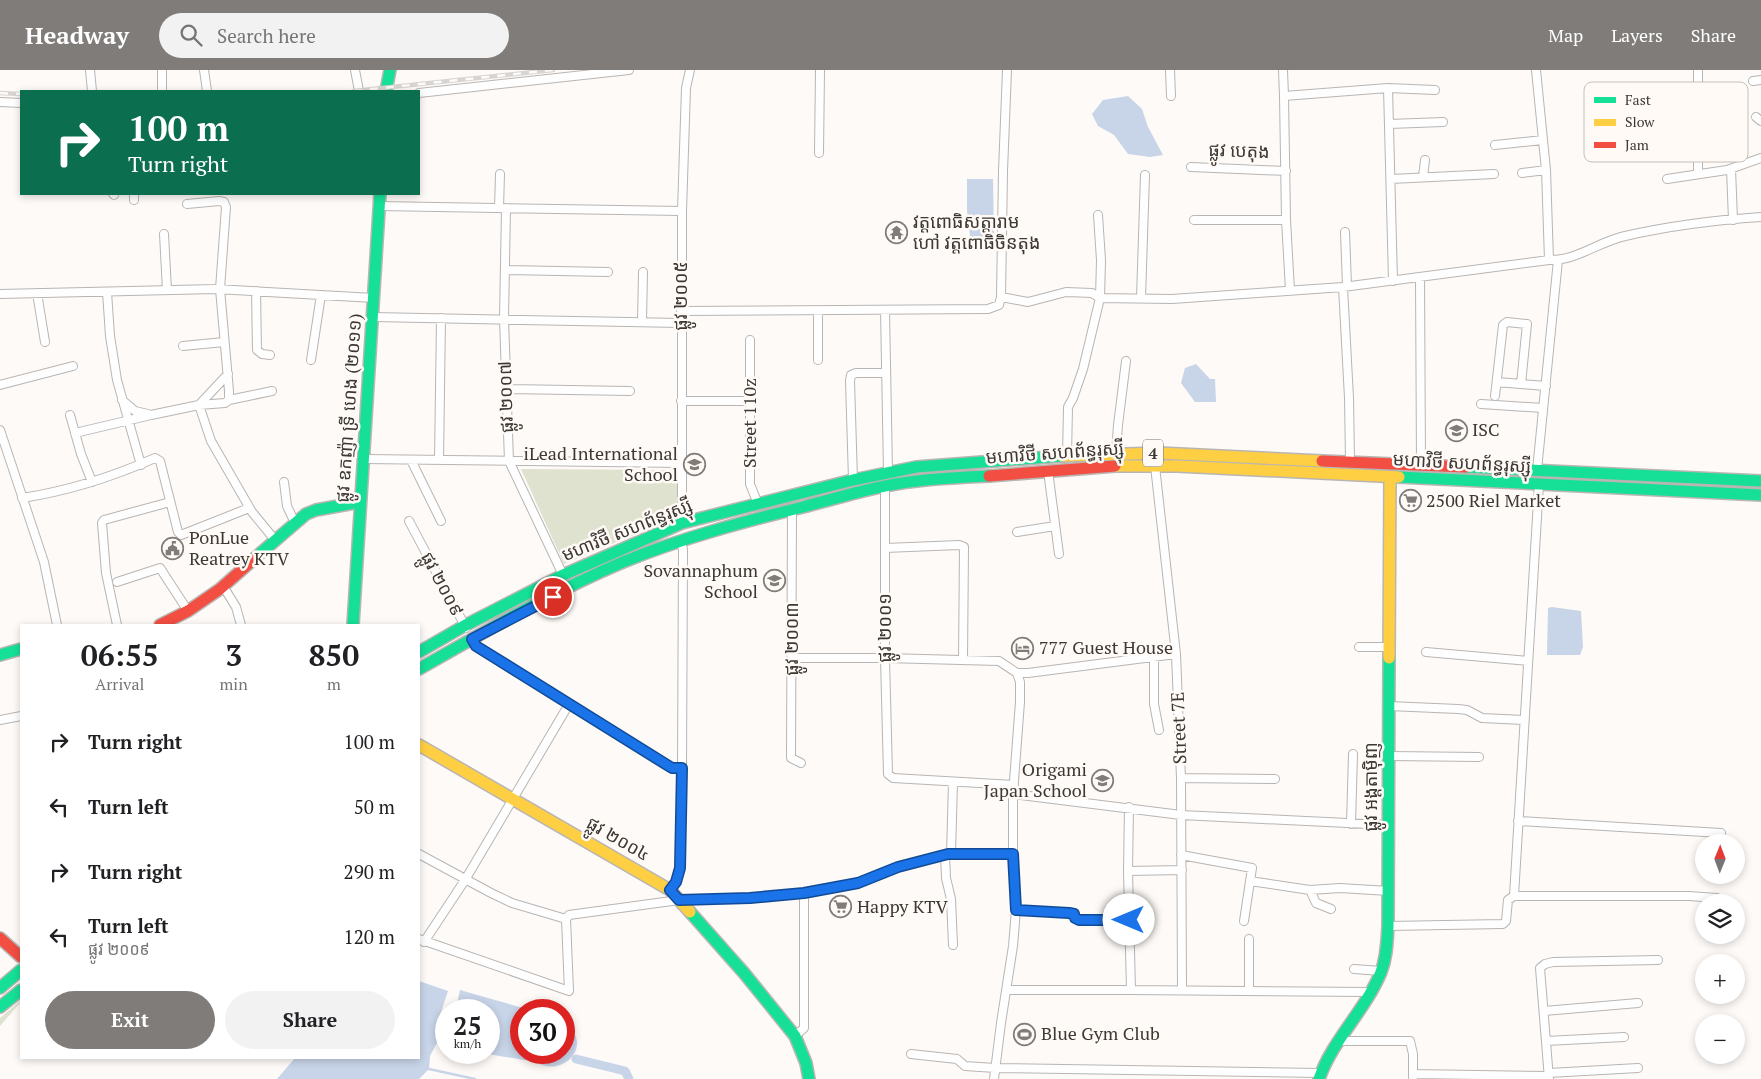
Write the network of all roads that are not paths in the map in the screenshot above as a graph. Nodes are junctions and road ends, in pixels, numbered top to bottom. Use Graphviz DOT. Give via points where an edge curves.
graph roads {
  1 [pos="90,70"];
  2 [pos="162,70"];
  3 [pos="204,70"];
  4 [pos="355,70"];
  5 [pos="390,70"];
  6 [pos="629,70"];
  7 [pos="690,70"];
  8 [pos="820,70"];
  9 [pos="1007,70"];
  10 [pos="1170,70"];
  11 [pos="1283,70"];
  12 [pos="1536,70"];
  13 [pos="1388,88"];
  14 [pos="92,90"];
  15 [pos="162,90"];
  16 [pos="207,90"];
  17 [pos="359,90"];
  18 [pos="386,90"];
  19 [pos="1434,90"];
  20 [pos="420,93"];
  21 [pos="1171,96"];
  22 [pos="1284,96"];
  23 [pos="0,102"];
  24 [pos="20,103"];
  25 [pos="1443,122"];
  26 [pos="1389,124"];
  27 [pos="1543,140"];
  28 [pos="1495,144"];
  29 [pos="819,152"];
  30 [pos="1761,158"];
  31 [pos="1425,160"];
  32 [pos="1698,162"];
  33 [pos="1191,167"];
  34 [pos="1731,169"];
  35 [pos="1546,170"];
  36 [pos="1286,171"];
  37 [pos="1522,173"];
  38 [pos="500,174"];
  39 [pos="1494,174"];
  40 [pos="1698,174"];
  41 [pos="1145,175"];
  42 [pos="1423,177"];
  43 [pos="1391,179"];
  44 [pos="1667,179"];
  45 [pos="380,195"];
  46 [pos="188,204"];
  47 [pos="379,206"];
  48 [pos="503,208"];
  49 [pos="682,211"];
  50 [pos="1098,215"];
  51 [pos="1761,217"];
  52 [pos="1194,220"];
  53 [pos="1286,220"];
  54 [pos="1733,220"];
  55 [pos="1345,232"];
  56 [pos="164,234"];
  57 [pos="1549,260"];
  58 [pos="1558,260"];
  59 [pos="505,270"];
  60 [pos="608,272"];
  61 [pos="643,272"];
  62 [pos="1420,278"];
  63 [pos="1393,281"];
  64 [pos="1345,287"];
  65 [pos="220,289"];
  66 [pos="167,290"];
  67 [pos="1290,290"];
  68 [pos="256,291"];
  69 [pos="107,292"];
  70 [pos="37,293"];
  71 [pos="0,294"];
  72 [pos="322,295"];
  73 [pos="1001,297"];
  74 [pos="374,298"];
  75 [pos="1100,298"];
  76 [pos="1141,298"];
  77 [pos="886,310"];
  78 [pos="681,311"];
  79 [pos="818,311"];
  80 [pos="373,317"];
  81 [pos="441,318"];
  82 [pos="504,319"];
  83 [pos="642,322"];
  84 [pos="681,323"];
  85 [pos="750,340"];
  86 [pos="45,342"];
  87 [pos="224,342"];
  88 [pos="182,346"];
  89 [pos="270,355"];
  90 [pos="311,360"];
  91 [pos="818,360"];
  92 [pos="1126,361"];
  93 [pos="74,366"];
  94 [pos="886,373"];
  95 [pos="228,374"];
  96 [pos="1497,382"];
  97 [pos="1521,384"];
  98 [pos="0,385"];
  99 [pos="1546,386"];
  100 [pos="506,389"];
  101 [pos="272,390"];
  102 [pos="630,391"];
  103 [pos="1495,396"];
  104 [pos="122,400"];
  105 [pos="228,400"];
  106 [pos="681,400"];
  107 [pos="750,401"];
  108 [pos="199,404"];
  109 [pos="1482,404"];
  110 [pos="1543,408"];
  111 [pos="70,415"];
  112 [pos="151,415"];
  113 [pos="128,420"];
  114 [pos="0,430"];
  115 [pos="75,433"];
  116 [pos="3,452"];
  117 [pos="1116,453"];
  118 [pos="1094,454"];
  119 [pos="1067,456"];
  120 [pos="364,459"];
  121 [pos="1290,459"];
  122 [pos="411,460"];
  123 [pos="439,460"];
  124 [pos="509,461"];
  125 [pos="1350,462"];
  126 [pos="681,463"];
  127 [pos="141,464"];
  128 [pos="1421,465"];
  129 [pos="1155,466"];
  130 [pos="1095,467"];
  131 [pos="1537,470"];
  132 [pos="1048,471"];
  133 [pos="888,472"];
  134 [pos="1289,472"];
  135 [pos="1390,477"];
  136 [pos="853,480"];
  137 [pos="1761,481"];
  138 [pos="92,482"];
  139 [pos="284,482"];
  140 [pos="1539,484"];
  141 [pos="885,486"];
  142 [pos="1761,495"];
  143 [pos="22,498"];
  144 [pos="170,502"];
  145 [pos="360,502"];
  146 [pos="758,504"];
  147 [pos="250,508"];
  148 [pos="792,510"];
  149 [pos="409,521"];
  150 [pos="441,521"];
  151 [pos="295,523"];
  152 [pos="682,524"];
  153 [pos="1056,526"];
  154 [pos="1017,532"];
  155 [pos="275,540"];
  156 [pos="680,541"];
  157 [pos="885,548"];
  158 [pos="1059,554"];
  159 [pos="563,575"];
  160 [pos="117,582"];
  161 [pos="224,586"];
  162 [pos="188,611"];
  163 [pos="57,624"];
  164 [pos="117,624"];
  165 [pos="162,624"];
  166 [pos="241,624"];
  167 [pos="352,624"];
  168 [pos="464,626"];
  169 [pos="472,639"];
  170 [pos="1359,647"];
  171 [pos="1389,647"];
  172 [pos="20,649"];
  173 [pos="420,651"];
  174 [pos="1426,652"];
  175 [pos="1176,654"];
  176 [pos="0,655"];
  177 [pos="1154,657"];
  178 [pos="792,658"];
  179 [pos="885,658"];
  180 [pos="963,660"];
  181 [pos="1528,661"];
  182 [pos="420,668"];
  183 [pos="1017,673"];
  184 [pos="569,704"];
  185 [pos="1389,706"];
  186 [pos="20,716"];
  187 [pos="0,720"];
  188 [pos="1524,720"];
  189 [pos="1159,730"];
  190 [pos="420,746"];
  191 [pos="1353,754"];
  192 [pos="1389,756"];
  193 [pos="1479,757"];
  194 [pos="801,762"];
  195 [pos="682,768"];
  196 [pos="1181,778"];
  197 [pos="1275,779"];
  198 [pos="953,782"];
  199 [pos="1014,785"];
  200 [pos="1013,794"];
  201 [pos="512,798"];
  202 [pos="1129,808"];
  203 [pos="1181,815"];
  204 [pos="1518,821"];
  205 [pos="1351,824"];
  206 [pos="1389,825"];
  207 [pos="1721,833"];
  208 [pos="948,854"];
  209 [pos="1013,854"];
  210 [pos="420,855"];
  211 [pos="1181,855"];
  212 [pos="1182,870"];
  213 [pos="1128,871"];
  214 [pos="465,880"];
  215 [pos="1250,880"];
  216 [pos="670,890"];
  217 [pos="1310,890"];
  218 [pos="1389,891"];
  219 [pos="804,893"];
  220 [pos="1514,896"];
  221 [pos="1695,896"];
  222 [pos="679,900"];
  223 [pos="1331,909"];
  224 [pos="1016,910"];
  225 [pos="566,919"];
  226 [pos="1129,920"];
  227 [pos="1244,921"];
  228 [pos="1388,926"];
  229 [pos="0,938"];
  230 [pos="1249,939"];
  231 [pos="421,941"];
  232 [pos="953,945"];
  233 [pos="20,956"];
  234 [pos="1658,960"];
  235 [pos="1354,969"];
  236 [pos="20,971"];
  237 [pos="1381,971"];
  238 [pos="0,988"];
  239 [pos="1007,990"];
  240 [pos="1131,990"];
  241 [pos="1182,990"];
  242 [pos="20,991"];
  243 [pos="1249,991"];
  244 [pos="1371,992"];
  245 [pos="1638,1003"];
  246 [pos="0,1007"];
  247 [pos="1544,1011"];
  248 [pos="795,1036"];
  249 [pos="1624,1037"];
  250 [pos="1338,1041"];
  251 [pos="1546,1042"];
  252 [pos="911,1054"];
  253 [pos="995,1068"];
  254 [pos="1638,1068"];
  255 [pos="1320,1076"];
  256 [pos="1413,1076"];
  257 [pos="1549,1076"];
  258 [pos="808,1079"];
  259 [pos="994,1079"];
  1 -- 14 [label="street"];
  2 -- 15 [label="street"];
  3 -- 16 [label="street"];
  4 -- 17 [label="street"];
  5 -- 18 [label="main road"];
  6 -- 20 [label="street"];
  7 -- 49 [label="street, ផ្លូវ ២០០៥" via="686,88"];
  8 -- 29 [label="street"];
  9 -- 73 [label="street"];
  10 -- 21 [label="street"];
  11 -- 22 [label="street"];
  12 -- 27 [label="street"];
  13 -- 19 [label="street"];
  13 -- 22 [label="street"];
  13 -- 26 [label="street"];
  22 -- 36 [label="street"];
  23 -- 24 [label="street"];
  25 -- 26 [label="street"];
  26 -- 43 [label="street"];
  27 -- 28 [label="street"];
  27 -- 35 [label="street"];
  30 -- 34 [label="street"];
  31 -- 42 [label="street"];
  32 -- 40 [label="street"];
  33 -- 36 [label="street, ផ្លូវ បេតុង"];
  34 -- 40 [label="street"];
  34 -- 54 [label="street"];
  35 -- 37 [label="street"];
  35 -- 57 [label="street"];
  36 -- 53 [label="street"];
  38 -- 48 [label="street, ផ្លូវ ២០០៧"];
  39 -- 42 [label="street"];
  40 -- 44 [label="street"];
  41 -- 76 [label="street"];
  42 -- 43 [label="street"];
  43 -- 63 [label="street"];
  45 -- 47 [label="main road, ផ្លូវ ឧកញ៉ា ទ្រី ហេង (២០១១)"];
  46 -- 65 [label="street" via="219,201 226,207"];
  47 -- 48 [label="street"];
  47 -- 74 [label="main road, ផ្លូវ ឧកញ៉ា ទ្រី ហេង (២០១១)"];
  48 -- 49 [label="street"];
  48 -- 59 [label="street, ផ្លូវ ២០០៧"];
  49 -- 78 [label="street, ផ្លូវ ២០០៥"];
  50 -- 75 [label="street"];
  51 -- 54 [label="street"];
  52 -- 53 [label="street"];
  53 -- 67 [label="street"];
  54 -- 58 [label="street" via="1623,237"];
  55 -- 64 [label="street"];
  56 -- 66 [label="street"];
  57 -- 58 [label="street"];
  57 -- 62 [label="street"];
  58 -- 99 [label="street"];
  59 -- 60 [label="street"];
  59 -- 82 [label="street, ផ្លូវ ២០០៧"];
  61 -- 83 [label="street"];
  62 -- 63 [label="street"];
  62 -- 128 [label="street"];
  63 -- 64 [label="street"];
  64 -- 67 [label="street"];
  64 -- 125 [label="street"];
  65 -- 66 [label="street"];
  65 -- 68 [label="street"];
  65 -- 87 [label="street"];
  66 -- 69 [label="street"];
  67 -- 76 [label="street" via="1172,299"];
  68 -- 72 [label="street"];
  68 -- 89 [label="street" via="257,350"];
  69 -- 70 [label="street"];
  69 -- 104 [label="street" via="110,336"];
  70 -- 71 [label="street"];
  70 -- 86 [label="street"];
  72 -- 74 [label="street"];
  72 -- 90 [label="street"];
  73 -- 75 [label="street" via="1028,302 1066,292 1092,293"];
  73 -- 77 [label="street" via="999,306 988,309"];
  74 -- 80 [label="main road, ផ្លូវ ឧកញ៉ា ទ្រី ហេង (២០១១)"];
  75 -- 76 [label="street"];
  75 -- 119 [label="street" via="1084,369 1068,407"];
  77 -- 79 [label="street"];
  77 -- 94 [label="street"];
  78 -- 79 [label="street"];
  78 -- 84 [label="street, ផ្លូវ ២០០៥"];
  79 -- 91 [label="street"];
  80 -- 81 [label="street"];
  80 -- 120 [label="main road, ផ្លូវ ឧកញ៉ា ទ្រី ហេង (២០១១)"];
  81 -- 82 [label="street"];
  81 -- 123 [label="street"];
  82 -- 83 [label="street"];
  82 -- 100 [label="street, ផ្លូវ ២០០៧"];
  83 -- 84 [label="street"];
  84 -- 106 [label="street, ផ្លូវ ២០០៥"];
  85 -- 107 [label="street, Street 110z"];
  87 -- 88 [label="street"];
  87 -- 95 [label="street"];
  92 -- 117 [label="street"];
  93 -- 98 [label="street"];
  94 -- 133 [label="street"];
  94 -- 136 [label="street" via="851,375"];
  95 -- 105 [label="street"];
  95 -- 108 [label="street"];
  96 -- 97 [label="street"];
  96 -- 97 [label="street" via="1504,323 1525,323 1528,327"];
  96 -- 103 [label="street"];
  97 -- 99 [label="street"];
  99 -- 110 [label="street"];
  100 -- 102 [label="street"];
  100 -- 124 [label="street, ផ្លូវ ២០០៧"];
  101 -- 105 [label="street"];
  104 -- 112 [label="street" via="135,411"];
  104 -- 113 [label="street"];
  105 -- 108 [label="street" via="225,403"];
  106 -- 107 [label="street"];
  106 -- 126 [label="street, ផ្លូវ ២០០៥"];
  107 -- 146 [label="street, Street 110z" via="750,484"];
  108 -- 112 [label="street"];
  108 -- 147 [label="street" via="212,441"];
  109 -- 110 [label="street"];
  110 -- 131 [label="street"];
  111 -- 115 [label="street"];
  112 -- 113 [label="street"];
  113 -- 115 [label="street"];
  113 -- 127 [label="street"];
  114 -- 116 [label="street"];
  115 -- 138 [label="street"];
  116 -- 143 [label="street"];
  117 -- 118 [label="main road, មហាវិថី សហព័ន្ធរុស្ស៊ី / 4"];
  117 -- 121 [label="main road, មហាវិថី សហព័ន្ធរុស្ស៊ី / 4"];
  118 -- 119 [label="main road, មហាវិថី សហព័ន្ធរុស្ស៊ី / 4"];
  118 -- 130 [label="main road"];
  119 -- 133 [label="main road, មហាវិថី សហព័ន្ធរុស្ស៊ី / 4"];
  120 -- 122 [label="street"];
  120 -- 145 [label="main road, ផ្លូវ ឧកញ៉ា ទ្រី ហេង (២០១១)"];
  121 -- 125 [label="main road, មហាវិថី សហព័ន្ធរុស្ស៊ី / 4"];
  121 -- 134 [label="main road"];
  122 -- 123 [label="street"];
  122 -- 150 [label="street"];
  123 -- 124 [label="street"];
  124 -- 126 [label="street"];
  124 -- 159 [label="street, ផ្លូវ ២០០៧"];
  125 -- 128 [label="main road, មហាវិថី សហព័ន្ធរុស្ស៊ី / 4"];
  126 -- 152 [label="street, ផ្លូវ ២០០៥"];
  127 -- 138 [label="street"];
  127 -- 144 [label="street" via="155,458 160,462"];
  128 -- 131 [label="main road, មហាវិថី សហព័ន្ធរុស្ស៊ី / 4"];
  129 -- 130 [label="main road, មហាវិថី សហព័ន្ធរុស្ស៊ី / 4"];
  129 -- 134 [label="main road, មហាវិថី សហព័ន្ធរុស្ស៊ី / 4"];
  129 -- 175 [label="street, Street 7E"];
  130 -- 132 [label="main road, មហាវិថី សហព័ន្ធរុស្ស៊ី / 4"];
  131 -- 137 [label="main road, មហាវិថី សហព័ន្ធរុស្ស៊ី / 4"];
  132 -- 141 [label="main road, មហាវិថី សហព័ន្ធរុស្ស៊ី / 4" via="916,480"];
  132 -- 153 [label="street"];
  133 -- 136 [label="main road, មហាវិថី សហព័ន្ធរុស្ស៊ី / 4"];
  134 -- 135 [label="main road, មហាវិថី សហព័ន្ធរុស្ស៊ី / 4"];
  135 -- 140 [label="main road, មហាវិថី សហព័ន្ធរុស្ស៊ី / 4"];
  135 -- 171 [label="main road, ផ្លូវ អង្តតាម៉ិញ"];
  136 -- 146 [label="main road, មហាវិថី សហព័ន្ធរុស្ស៊ី / 4"];
  138 -- 143 [label="street"];
  139 -- 151 [label="street" via="287,506"];
  140 -- 142 [label="main road, មហាវិថី សហព័ន្ធរុស្ស៊ី / 4"];
  140 -- 181 [label="street"];
  141 -- 148 [label="main road, មហាវិថី សហព័ន្ធរុស្ស៊ី / 4"];
  141 -- 157 [label="street, ផ្លូវ ២០០១"];
  143 -- 163 [label="street" via="44,562"];
  144 -- 147 [label="street" via="181,535"];
  144 -- 164 [label="street" via="102,523 106,572"];
  145 -- 151 [label="main road" via="316,510"];
  145 -- 167 [label="main road, ផ្លូវ ឧកញ៉ា ទ្រី ហេង (២០១១)"];
  146 -- 152 [label="main road, មហាវិថី សហព័ន្ធរុស្ស៊ី / 4"];
  147 -- 155 [label="street"];
  148 -- 156 [label="main road, មហាវិថី សហព័ន្ធរុស្ស៊ី / 4"];
  148 -- 178 [label="street, ផ្លូវ ២០០៣"];
  149 -- 168 [label="street, ផ្លូវ ២០០៩"];
  151 -- 155 [label="main road"];
  152 -- 159 [label="main road, មហាវិថី សហព័ន្ធរុស្ស៊ី / 4"];
  153 -- 154 [label="street"];
  153 -- 158 [label="street"];
  155 -- 161 [label="main road"];
  156 -- 169 [label="main road, មហាវិថី សហព័ន្ធរុស្ស៊ី / 4" via="577,584"];
  156 -- 195 [label="street" via="683,549"];
  157 -- 179 [label="street, ផ្លូវ ២០០១"];
  157 -- 180 [label="street" via="964,547"];
  159 -- 168 [label="main road, មហាវិថី សហព័ន្ធរុស្ស៊ី / 4"];
  160 -- 162 [label="street" via="160,568"];
  161 -- 162 [label="main road"];
  161 -- 166 [label="street" via="236,607"];
  162 -- 165 [label="main road"];
  168 -- 169 [label="street, ផ្លូវ ២០០៩"];
  168 -- 173 [label="main road, មហាវិថី សហព័ន្ធរុស្ស៊ី / 4"];
  169 -- 182 [label="main road, មហាវិថី សហព័ន្ធរុស្ស៊ី / 4"];
  169 -- 184 [label="street, ផ្លូវ ២០០៩" via="476,646"];
  170 -- 171 [label="street"];
  171 -- 185 [label="main road, ផ្លូវ អង្តតាម៉ិញ"];
  172 -- 176 [label="main road"];
  174 -- 181 [label="street"];
  175 -- 177 [label="street"];
  175 -- 196 [label="street, Street 7E"];
  177 -- 183 [label="street"];
  177 -- 189 [label="street" via="1154,704"];
  178 -- 179 [label="street"];
  178 -- 194 [label="street, ផ្លូវ ២០០៣" via="791,758"];
  179 -- 180 [label="street"];
  179 -- 198 [label="street, ផ្លូវ ២០០១" via="887,771 893,778"];
  180 -- 183 [label="street" via="999,661"];
  181 -- 188 [label="street"];
  183 -- 199 [label="street" via="1020,720"];
  184 -- 195 [label="street, ផ្លូវ ២០០៩" via="672,768"];
  184 -- 201 [label="street"];
  185 -- 188 [label="street" via="1467,710 1482,718"];
  185 -- 192 [label="main road, ផ្លូវ អង្តតាម៉ិញ"];
  186 -- 187 [label="street"];
  188 -- 204 [label="street"];
  190 -- 201 [label="main road, ផ្លូវ ២០០៤"];
  191 -- 205 [label="street"];
  192 -- 193 [label="street"];
  192 -- 206 [label="main road, ផ្លូវ អង្តតាម៉ិញ"];
  195 -- 216 [label="street" via="680,868"];
  196 -- 197 [label="street"];
  196 -- 203 [label="street, Street 7E"];
  198 -- 199 [label="street"];
  198 -- 208 [label="street"];
  199 -- 200 [label="street"];
  200 -- 202 [label="street"];
  200 -- 209 [label="street"];
  201 -- 214 [label="street"];
  201 -- 216 [label="main road, ផ្លូវ ២០០៤"];
  202 -- 203 [label="street"];
  202 -- 213 [label="street"];
  203 -- 205 [label="street"];
  203 -- 211 [label="street, Street 7E"];
  204 -- 207 [label="street"];
  204 -- 220 [label="street"];
  205 -- 206 [label="street"];
  206 -- 218 [label="main road, ផ្លូវ អង្តតាម៉ិញ"];
  208 -- 209 [label="street"];
  208 -- 219 [label="street" via="898,867 858,883"];
  208 -- 232 [label="street" via="946,878 951,899"];
  209 -- 224 [label="street"];
  210 -- 214 [label="street"];
  211 -- 212 [label="street, Street 7E"];
  211 -- 215 [label="street" via="1252,868"];
  212 -- 213 [label="street"];
  212 -- 241 [label="street, Street 7E"];
  213 -- 226 [label="street"];
  214 -- 225 [label="street" via="512,903"];
  214 -- 231 [label="street"];
  215 -- 217 [label="street"];
  215 -- 227 [label="street"];
  216 -- 222 [label="main road, ផ្លូវ ២០០៤"];
  217 -- 218 [label="street"];
  217 -- 223 [label="street" via="1316,903"];
  218 -- 228 [label="main road, ផ្លូវ អង្តតាម៉ិញ"];
  219 -- 222 [label="street"];
  219 -- 248 [label="street" via="804,1028"];
  220 -- 221 [label="street"];
  220 -- 228 [label="street" via="1508,900 1503,924"];
  222 -- 225 [label="street" via="569,915"];
  222 -- 248 [label="main road, ផ្លូវ ២០០៤"];
  224 -- 226 [label="street" via="1069,913 1079,920"];
  224 -- 239 [label="street"];
  225 -- 231 [label="street" via="569,991"];
  226 -- 240 [label="street"];
  228 -- 237 [label="main road, ផ្លូវ អង្តតាម៉ិញ"];
  229 -- 233 [label="main road"];
  230 -- 243 [label="street"];
  234 -- 247 [label="street" via="1545,964 1540,968"];
  235 -- 237 [label="street"];
  236 -- 238 [label="main road"];
  237 -- 244 [label="main road, ផ្លូវ អង្តតាម៉ិញ"];
  239 -- 240 [label="street"];
  239 -- 253 [label="street"];
  240 -- 241 [label="street"];
  241 -- 243 [label="street"];
  242 -- 246 [label="main road"];
  243 -- 244 [label="street"];
  244 -- 250 [label="main road, ផ្លូវ អង្តតាម៉ិញ"];
  245 -- 247 [label="street"];
  247 -- 251 [label="street"];
  248 -- 258 [label="main road, ផ្លូវ ២០០៤" via="806,1063"];
  249 -- 251 [label="street"];
  250 -- 255 [label="main road, ផ្លូវ អង្តតាម៉ិញ"];
  250 -- 256 [label="street" via="1410,1041"];
  251 -- 257 [label="street"];
  252 -- 253 [label="street" via="957,1059 965,1066"];
  253 -- 255 [label="street"];
  253 -- 259 [label="street"];
  254 -- 257 [label="street"];
  256 -- 257 [label="street"];
}
